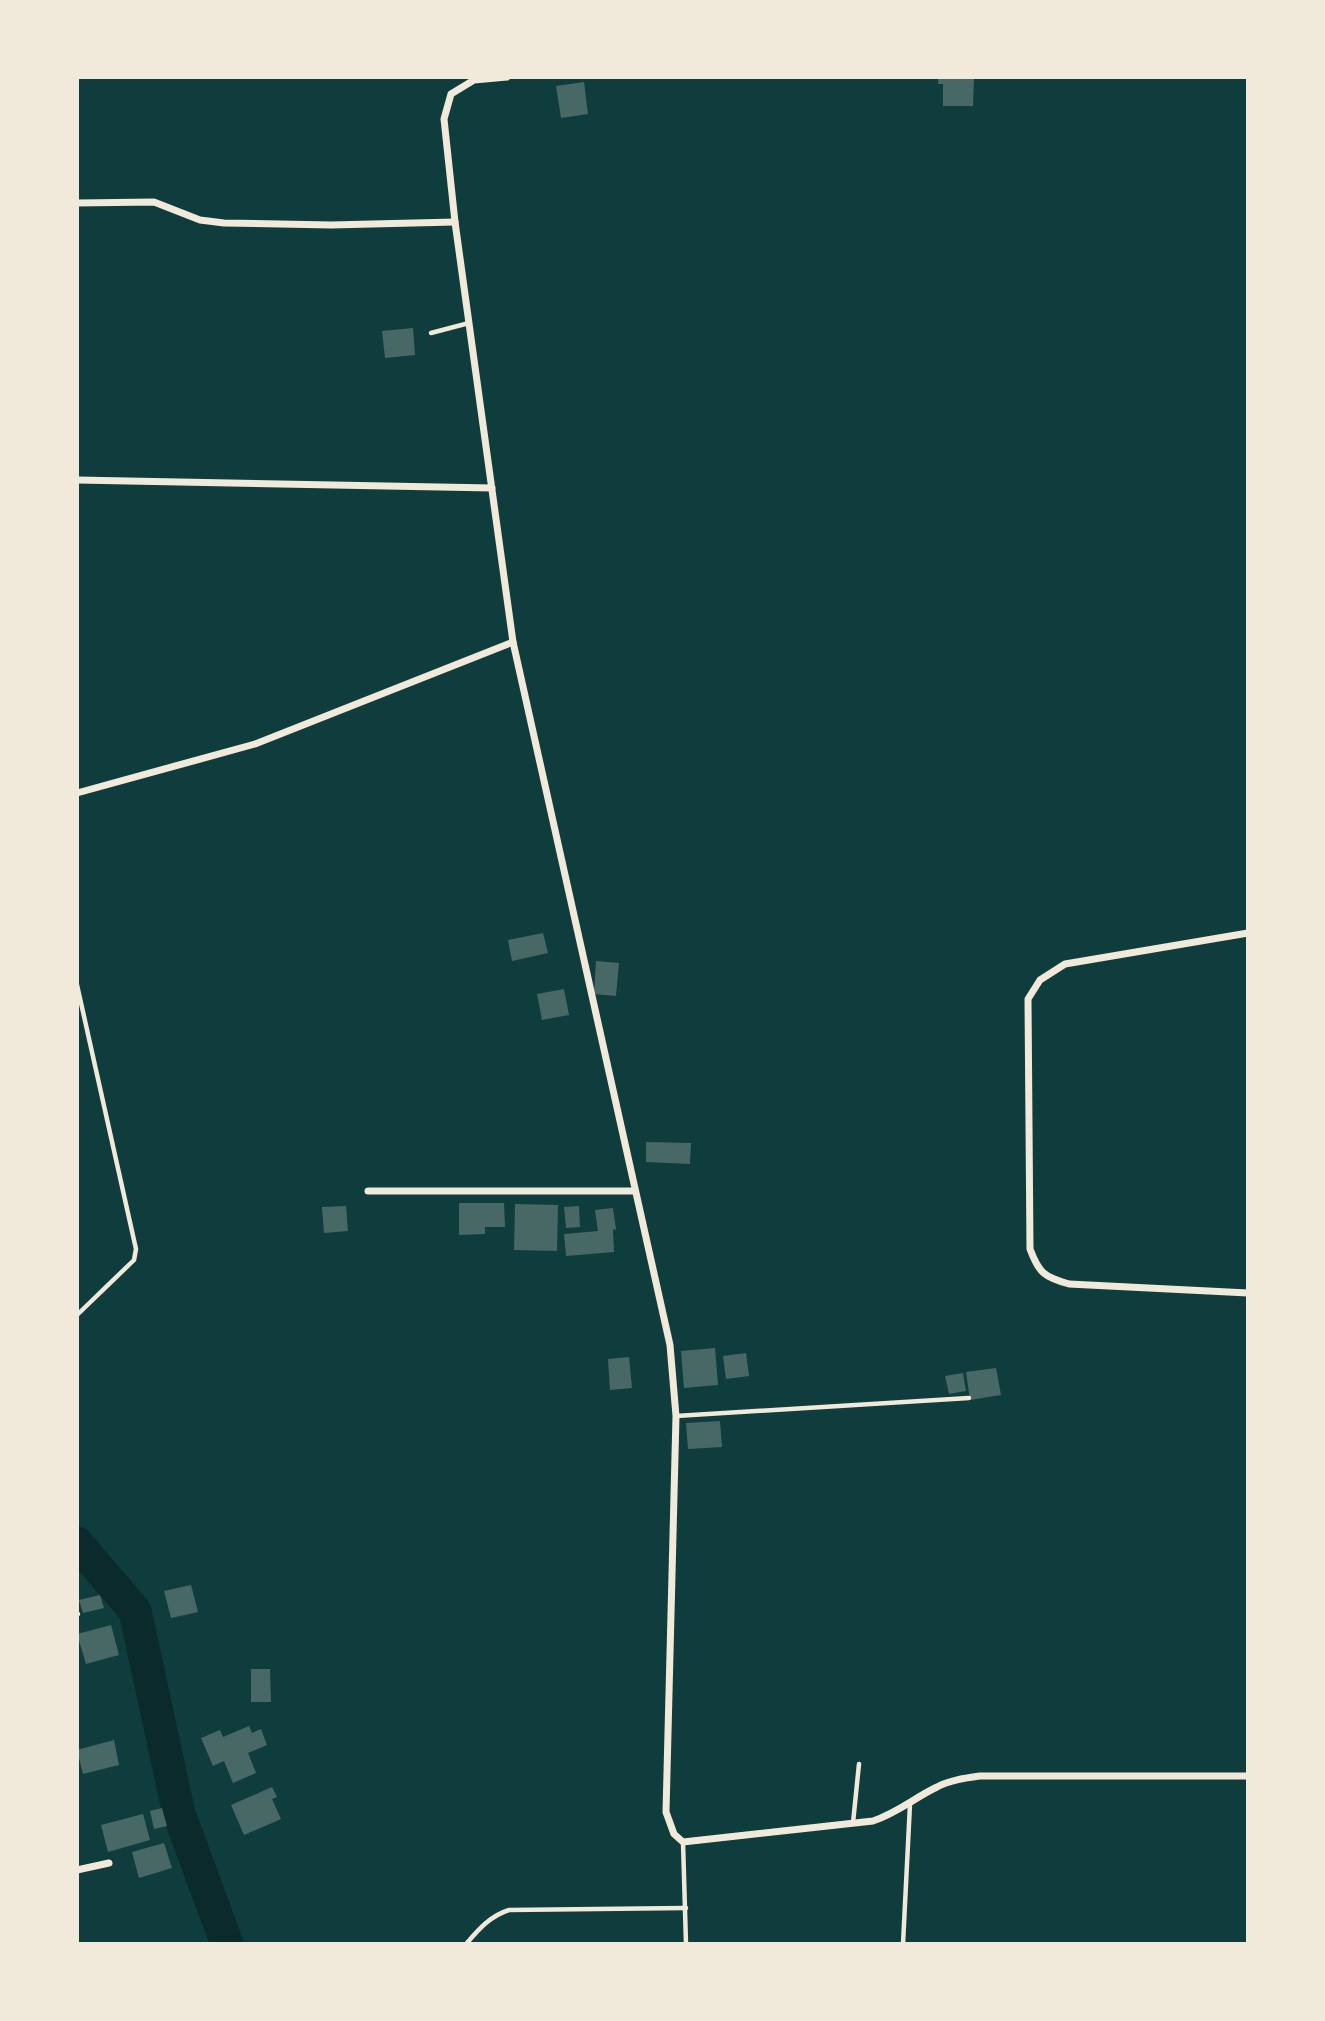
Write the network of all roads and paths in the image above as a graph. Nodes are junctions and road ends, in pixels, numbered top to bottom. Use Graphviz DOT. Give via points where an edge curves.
graph roads {
  1 [pos="507,77"];
  2 [pos="77,203"];
  3 [pos="455,222"];
  4 [pos="470,323"];
  5 [pos="431,333"];
  6 [pos="77,480"];
  7 [pos="492,488"];
  8 [pos="513,642"];
  9 [pos="77,793"];
  10 [pos="1248,933"];
  11 [pos="77,985"];
  12 [pos="368,1191"];
  13 [pos="633,1191"];
  14 [pos="1248,1293"];
  15 [pos="77,1315"];
  16 [pos="969,1398"];
  17 [pos="676,1416"];
  18 [pos="859,1764"];
  19 [pos="1248,1776"];
  20 [pos="910,1804"];
  21 [pos="853,1824"];
  22 [pos="683,1842"];
  23 [pos="109,1863"];
  24 [pos="77,1870"];
  25 [pos="686,1908"];
  26 [pos="466,1944"];
  27 [pos="686,1944"];
  28 [pos="903,1944"];
  1 -- 3 [label="street" via="474,80 451,94 444,119"];
  2 -- 3 [label="street" via="154,202 200,220 225,223"];
  3 -- 4 [label="street"];
  4 -- 5 [label="lane"];
  4 -- 7 [label="street"];
  6 -- 7 [label="street"];
  7 -- 8 [label="street"];
  8 -- 9 [label="street" via="255,744"];
  8 -- 13 [label="street"];
  10 -- 14 [label="street" via="1065,964 1040,980 1028,999 1030,1249 1037,1267 1050,1279 1069,1284"];
  11 -- 15 [label="lane" via="136,1249 134,1260"];
  12 -- 13 [label="street"];
  13 -- 17 [label="street" via="670,1345"];
  16 -- 17 [label="lane"];
  17 -- 22 [label="street" via="666,1812 674,1834"];
  18 -- 21 [label="lane"];
  19 -- 20 [label="street" via="980,1776 938,1786"];
  20 -- 21 [label="street" via="894,1814"];
  20 -- 28 [label="lane"];
  21 -- 22 [label="street"];
  22 -- 25 [label="lane"];
  23 -- 24 [label="street"];
  25 -- 26 [label="lane" via="509,1910 496,1914"];
  25 -- 27 [label="lane"];
}
